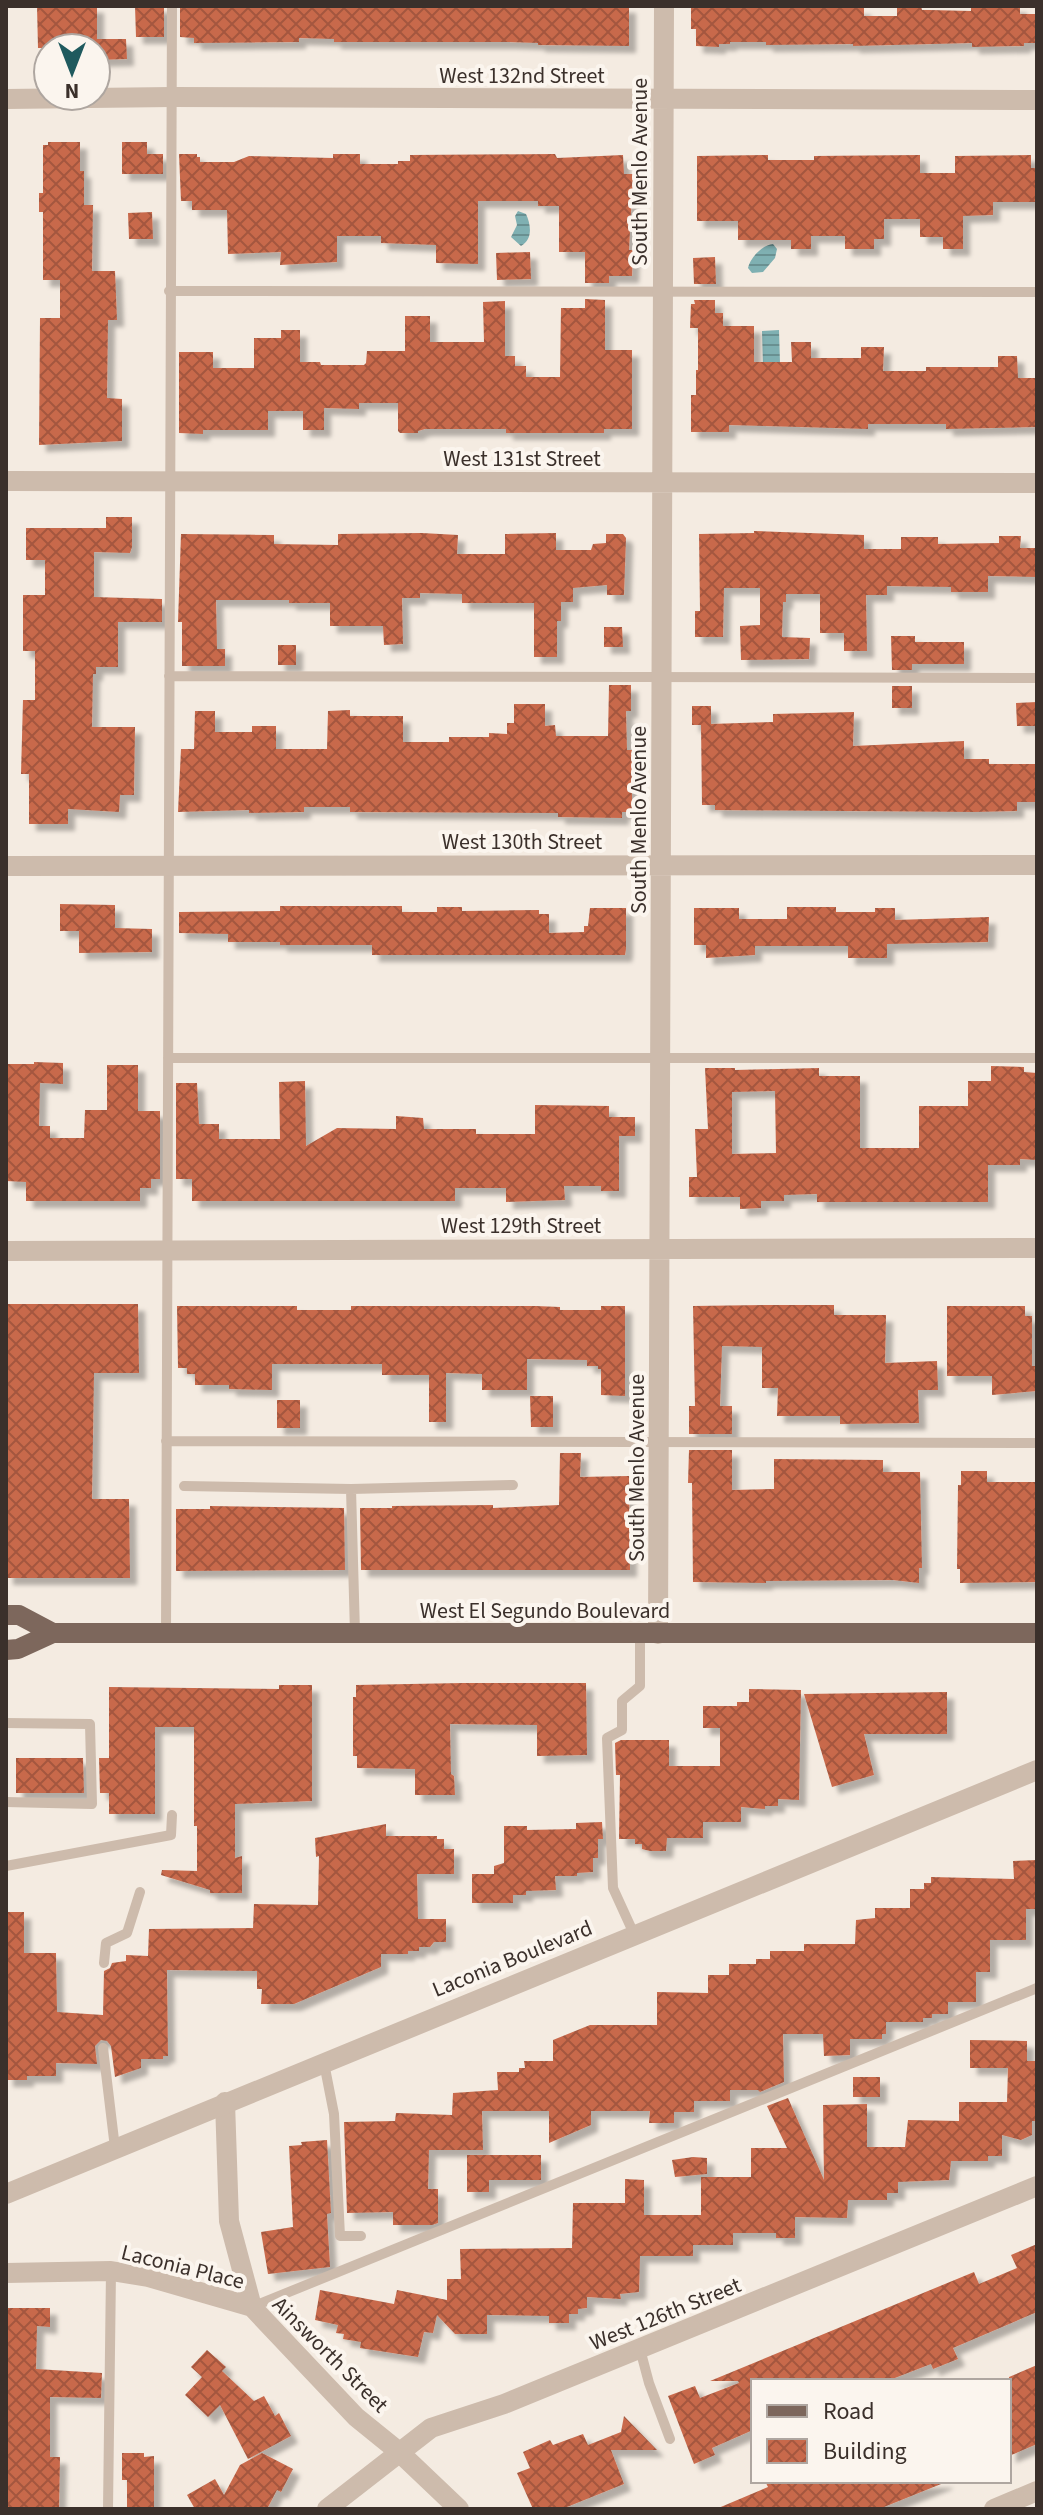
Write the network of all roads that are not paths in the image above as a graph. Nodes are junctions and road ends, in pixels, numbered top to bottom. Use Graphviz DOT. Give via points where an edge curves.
graph roads {
  1 [pos="172,6"];
  2 [pos="664,6"];
  3 [pos="172,97"];
  4 [pos="6,99"];
  5 [pos="663,100"];
  6 [pos="1037,100"];
  7 [pos="169,291"];
  8 [pos="663,291"];
  9 [pos="1037,292"];
  10 [pos="6,481"];
  11 [pos="170,481"];
  12 [pos="663,482"];
  13 [pos="1037,483"];
  14 [pos="169,676"];
  15 [pos="662,677"];
  16 [pos="1037,678"];
  17 [pos="169,864"];
  18 [pos="1037,865"];
  19 [pos="6,866"];
  20 [pos="661,866"];
  21 [pos="168,1058"];
  22 [pos="661,1058"];
  23 [pos="1037,1058"];
  24 [pos="661,1248"];
  25 [pos="1037,1248"];
  26 [pos="167,1250"];
  27 [pos="6,1251"];
  28 [pos="166,1441"];
  29 [pos="660,1443"];
  30 [pos="1037,1443"];
  31 [pos="513,1485"];
  32 [pos="184,1486"];
  33 [pos="351,1489"];
  34 [pos="6,1615"];
  35 [pos="53,1633"];
  36 [pos="355,1633"];
  37 [pos="1037,1633"];
  38 [pos="166,1634"];
  39 [pos="649,1634"];
  40 [pos="6,1650"];
  41 [pos="6,1723"];
  42 [pos="1037,1770"];
  43 [pos="6,1802"];
  44 [pos="172,1815"];
  45 [pos="6,1866"];
  46 [pos="140,1892"];
  47 [pos="634,1934"];
  48 [pos="104,1963"];
  49 [pos="1037,1988"];
  50 [pos="103,2048"];
  51 [pos="323,2061"];
  52 [pos="225,2102"];
  53 [pos="115,2148"];
  54 [pos="1037,2186"];
  55 [pos="6,2194"];
  56 [pos="361,2236"];
  57 [pos="111,2271"];
  58 [pos="6,2273"];
  59 [pos="252,2307"];
  60 [pos="640,2349"];
  61 [pos="670,2439"];
  62 [pos="398,2451"];
  63 [pos="1037,2491"];
  64 [pos="108,2509"];
  65 [pos="327,2509"];
  66 [pos="459,2509"];
  67 [pos="994,2509"];
  1 -- 3 [label="lane"];
  2 -- 5 [label="street, South Menlo Avenue"];
  3 -- 4 [label="street, West 132nd Street"];
  3 -- 5 [label="street, West 132nd Street"];
  3 -- 7 [label="lane"];
  5 -- 6 [label="street, West 132nd Street"];
  5 -- 8 [label="street, South Menlo Avenue"];
  7 -- 8 [label="lane"];
  7 -- 11 [label="lane"];
  8 -- 9 [label="lane"];
  8 -- 12 [label="street, South Menlo Avenue"];
  10 -- 11 [label="street, West 131st Street"];
  11 -- 12 [label="street, West 131st Street"];
  11 -- 14 [label="lane"];
  12 -- 13 [label="street, West 131st Street"];
  12 -- 15 [label="street, South Menlo Avenue"];
  14 -- 15 [label="lane"];
  14 -- 17 [label="lane"];
  15 -- 16 [label="lane"];
  15 -- 20 [label="street, South Menlo Avenue"];
  17 -- 19 [label="street, West 130th Street"];
  17 -- 20 [label="street, West 130th Street"];
  17 -- 21 [label="lane"];
  18 -- 20 [label="street, West 130th Street"];
  20 -- 22 [label="street, South Menlo Avenue"];
  21 -- 22 [label="lane"];
  21 -- 26 [label="lane"];
  22 -- 23 [label="lane"];
  22 -- 24 [label="street, South Menlo Avenue"];
  24 -- 25 [label="street, West 129th Street"];
  24 -- 26 [label="street, West 129th Street"];
  24 -- 29 [label="street, South Menlo Avenue"];
  26 -- 27 [label="street, West 129th Street"];
  26 -- 28 [label="lane"];
  28 -- 29 [label="lane"];
  28 -- 38 [label="lane"];
  29 -- 30 [label="lane"];
  29 -- 39 [label="street, South Menlo Avenue"];
  31 -- 33 [label="lane"];
  32 -- 33 [label="lane"];
  33 -- 36 [label="lane"];
  34 -- 35 [label="main road, West El Segundo Boulevard" via="19,1615"];
  35 -- 38 [label="main road, West El Segundo Boulevard"];
  35 -- 40 [label="main road, West El Segundo Boulevard"];
  36 -- 38 [label="main road, West El Segundo Boulevard"];
  36 -- 39 [label="main road, West El Segundo Boulevard"];
  37 -- 39 [label="main road, West El Segundo Boulevard"];
  39 -- 47 [label="lane" via="640,1686 622,1701 622,1730 607,1738 613,1888"];
  41 -- 43 [label="lane" via="90,1724 92,1804"];
  42 -- 47 [label="street, Laconia Boulevard"];
  44 -- 45 [label="lane" via="171,1835"];
  46 -- 48 [label="lane" via="127,1933 106,1943"];
  47 -- 51 [label="street, Laconia Boulevard"];
  49 -- 59 [label="lane"];
  50 -- 53 [label="lane"];
  51 -- 52 [label="street, Laconia Boulevard"];
  51 -- 56 [label="lane" via="334,2114 340,2236"];
  52 -- 53 [label="street, Laconia Boulevard"];
  52 -- 59 [label="street, Ainsworth Street" via="229,2221"];
  53 -- 55 [label="street, Laconia Boulevard"];
  54 -- 60 [label="street, West 126th Street"];
  57 -- 58 [label="street, Laconia Place"];
  57 -- 59 [label="street, Laconia Place"];
  57 -- 64 [label="lane"];
  59 -- 62 [label="street, Ainsworth Street" via="356,2417"];
  60 -- 61 [label="lane"];
  60 -- 62 [label="street, West 126th Street" via="431,2428"];
  62 -- 65 [label="street, West 126th Street"];
  62 -- 66 [label="street, Ainsworth Street"];
  63 -- 67 [label="street"];
}
